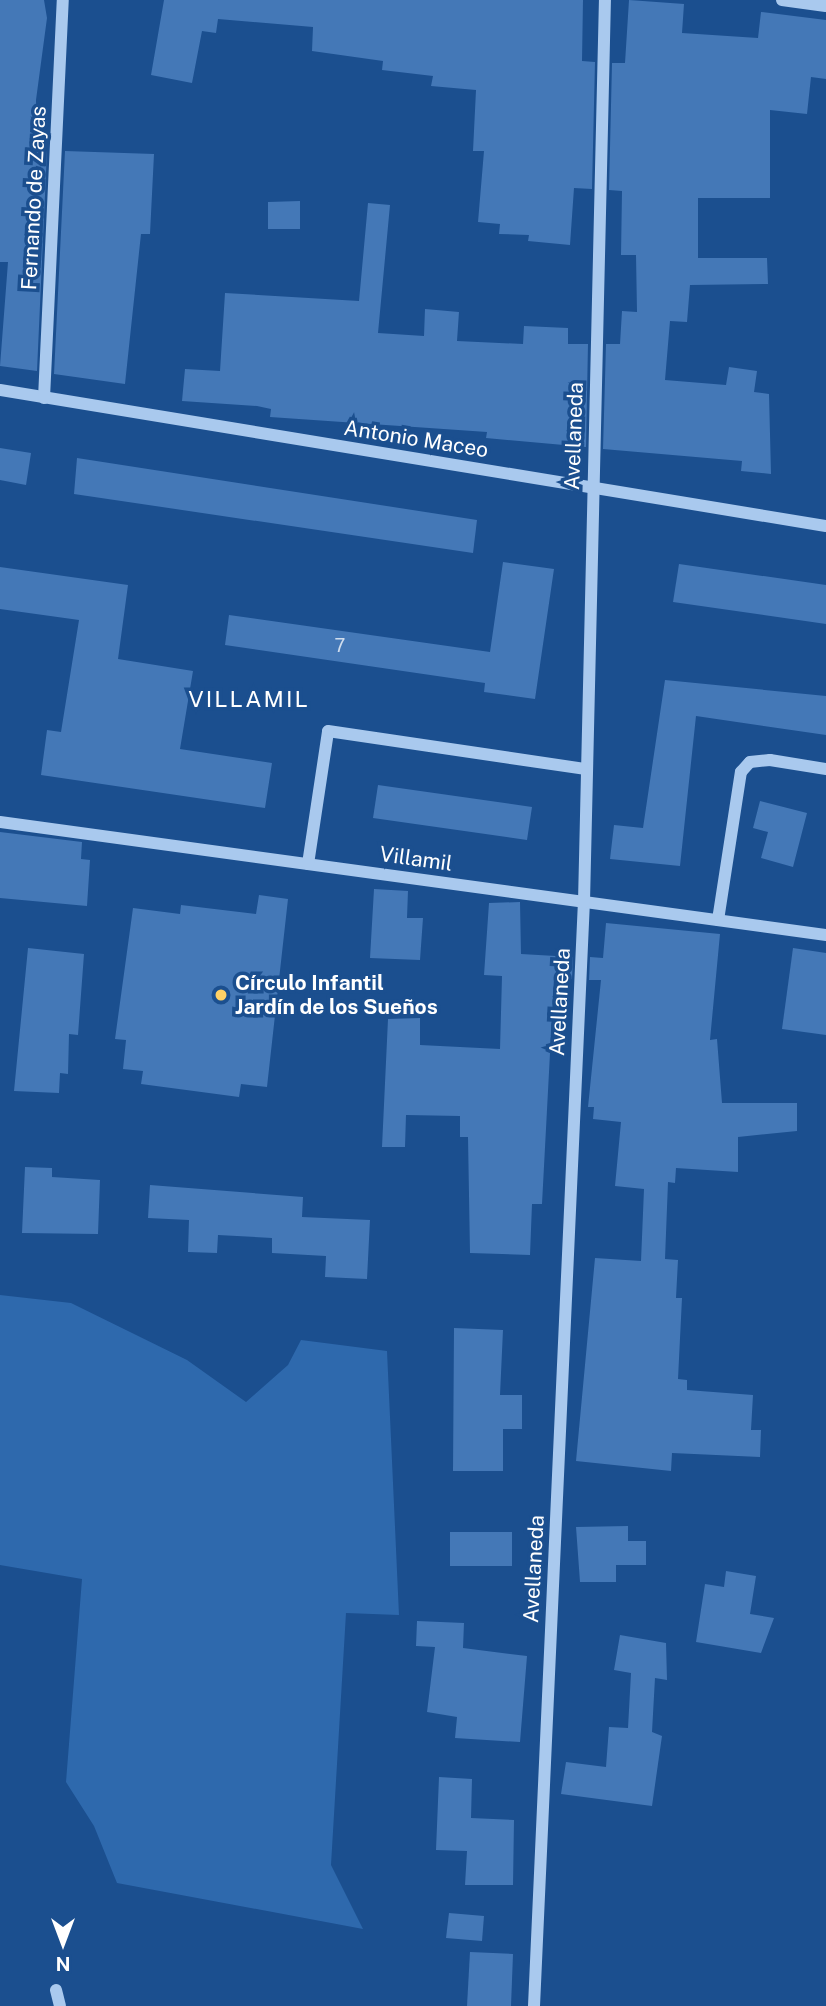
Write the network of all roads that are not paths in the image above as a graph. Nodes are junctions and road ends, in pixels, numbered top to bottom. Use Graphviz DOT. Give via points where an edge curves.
graph roads {
  1 [pos="63,0"];
  2 [pos="605,0"];
  3 [pos="782,0"];
  4 [pos="826,6"];
  5 [pos="0,390"];
  6 [pos="44,398"];
  7 [pos="591,487"];
  8 [pos="826,526"];
  9 [pos="586,769"];
  10 [pos="826,769"];
  11 [pos="0,822"];
  12 [pos="308,864"];
  13 [pos="584,902"];
  14 [pos="718,920"];
  15 [pos="826,934"];
  16 [pos="56,1990"];
  17 [pos="60,2006"];
  18 [pos="534,2006"];
  1 -- 6 [label="street, Fernando de Zayas"];
  2 -- 7 [label="street, Avellaneda"];
  3 -- 4 [label="street"];
  5 -- 6 [label="street, Antonio Maceo"];
  6 -- 7 [label="street, Antonio Maceo"];
  7 -- 8 [label="street, Antonio Maceo"];
  7 -- 9 [label="street, Avellaneda"];
  9 -- 12 [label="street" via="328,731"];
  9 -- 13 [label="street, Avellaneda"];
  10 -- 14 [label="street" via="770,760 750,762 741,772"];
  11 -- 12 [label="street, Villamil"];
  12 -- 13 [label="street, Villamil"];
  13 -- 14 [label="street, Villamil"];
  13 -- 18 [label="street, Avellaneda"];
  14 -- 15 [label="street, Villamil"];
  16 -- 17 [label="street"];
}
